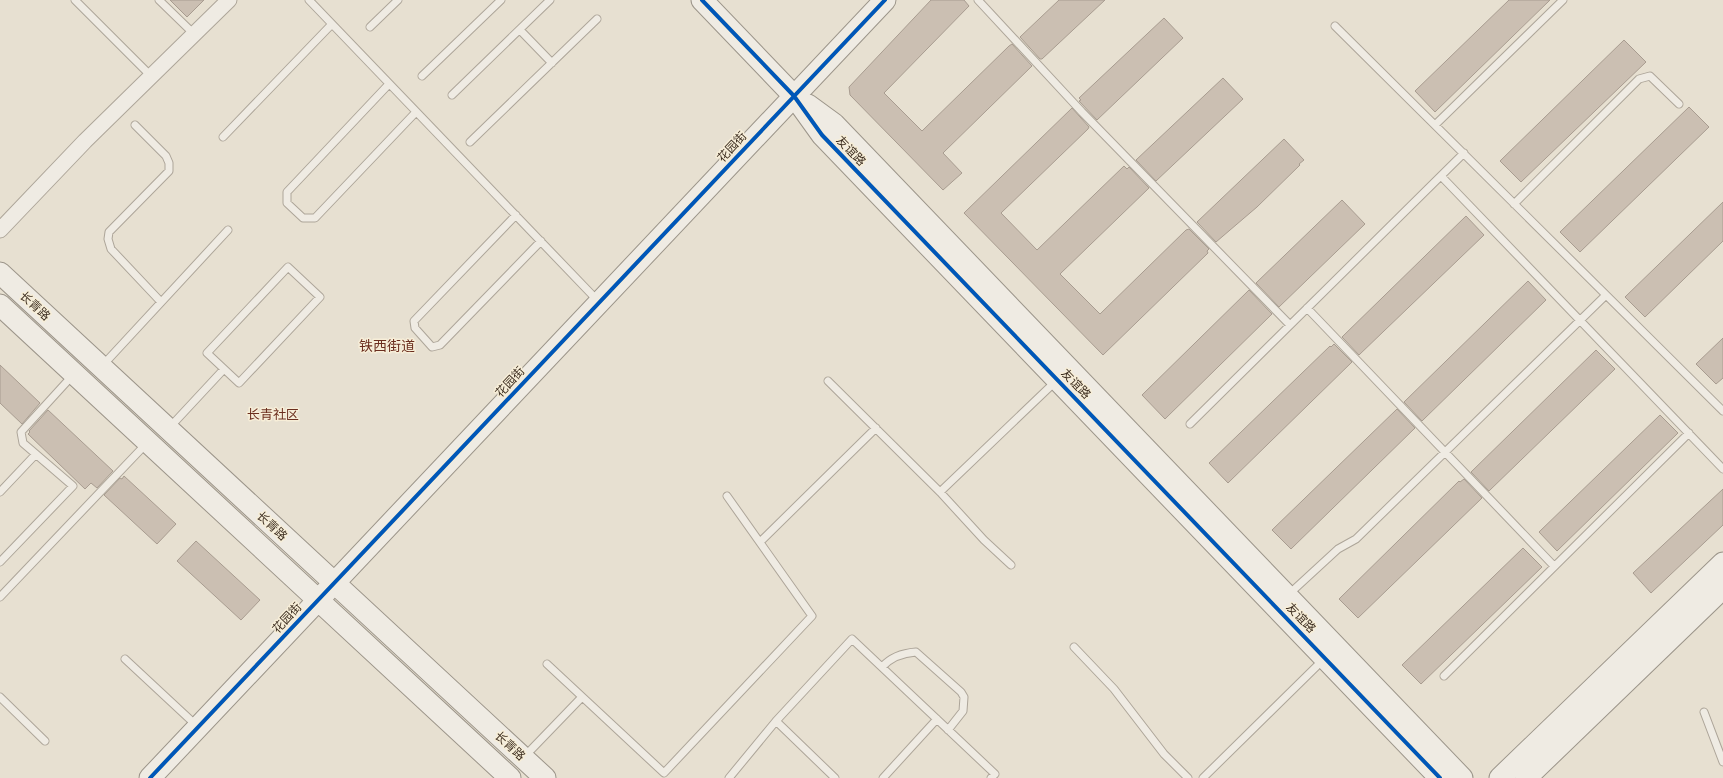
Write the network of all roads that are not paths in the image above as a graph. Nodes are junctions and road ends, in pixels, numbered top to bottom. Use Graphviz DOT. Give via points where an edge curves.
graph roads {
  1 [pos="75,0"];
  2 [pos="159,0"];
  3 [pos="229,0"];
  4 [pos="309,0"];
  5 [pos="398,0"];
  6 [pos="501,0"];
  7 [pos="550,0"];
  8 [pos="702,0"];
  9 [pos="885,0"];
  10 [pos="978,0"];
  11 [pos="1563,0"];
  12 [pos="597,20"];
  13 [pos="332,24"];
  14 [pos="1335,26"];
  15 [pos="370,27"];
  16 [pos="520,30"];
  17 [pos="194,34"];
  18 [pos="552,63"];
  19 [pos="151,76"];
  20 [pos="422,76"];
  21 [pos="390,84"];
  22 [pos="452,96"];
  23 [pos="794,96"];
  24 [pos="1679,104"];
  25 [pos="416,112"];
  26 [pos="136,125"];
  27 [pos="1435,125"];
  28 [pos="223,137"];
  29 [pos="470,142"];
  30 [pos="1464,154"];
  31 [pos="1441,176"];
  32 [pos="1514,204"];
  33 [pos="516,215"];
  34 [pos="0,230"];
  35 [pos="228,230"];
  36 [pos="541,241"];
  37 [pos="0,273"];
  38 [pos="1606,295"];
  39 [pos="161,302"];
  40 [pos="599,302"];
  41 [pos="0,305"];
  42 [pos="1307,308"];
  43 [pos="1581,320"];
  44 [pos="1290,325"];
  45 [pos="101,367"];
  46 [pos="224,369"];
  47 [pos="74,374"];
  48 [pos="1058,379"];
  49 [pos="828,380"];
  50 [pos="1723,411"];
  51 [pos="1190,424"];
  52 [pos="876,428"];
  53 [pos="168,429"];
  54 [pos="1689,433"];
  55 [pos="148,442"];
  56 [pos="1445,452"];
  57 [pos="36,454"];
  58 [pos="1723,468"];
  59 [pos="0,492"];
  60 [pos="940,492"];
  61 [pos="727,496"];
  62 [pos="760,542"];
  63 [pos="0,562"];
  64 [pos="1723,563"];
  65 [pos="1012,565"];
  66 [pos="1554,566"];
  67 [pos="334,583"];
  68 [pos="1723,588"];
  69 [pos="1288,596"];
  70 [pos="0,597"];
  71 [pos="318,600"];
  72 [pos="1074,647"];
  73 [pos="1325,658"];
  74 [pos="125,659"];
  75 [pos="548,664"];
  76 [pos="882,667"];
  77 [pos="1444,676"];
  78 [pos="0,697"];
  79 [pos="582,697"];
  80 [pos="1704,712"];
  81 [pos="938,720"];
  82 [pos="776,722"];
  83 [pos="198,728"];
  84 [pos="948,730"];
  85 [pos="44,741"];
  86 [pos="523,758"];
  87 [pos="1723,762"];
  88 [pos="1184,777"];
  89 [pos="150,778"];
  90 [pos="510,778"];
  91 [pos="545,778"];
  92 [pos="729,778"];
  93 [pos="835,778"];
  94 [pos="883,778"];
  95 [pos="991,778"];
  96 [pos="1203,778"];
  97 [pos="1440,778"];
  98 [pos="1462,778"];
  99 [pos="1500,778"];
  100 [pos="1526,778"];
  1 -- 19 [label="lane"];
  2 -- 17 [label="lane"];
  3 -- 17 [label="street"];
  4 -- 13 [label="lane"];
  5 -- 15 [label="lane"];
  6 -- 20 [label="lane"];
  7 -- 16 [label="lane"];
  8 -- 23 [label="street, 友谊路"];
  9 -- 23 [label="street, 花园街"];
  10 -- 44 [label="lane" via="1082,112"];
  11 -- 27 [label="lane"];
  12 -- 18 [label="lane"];
  13 -- 21 [label="lane"];
  13 -- 28 [label="lane"];
  14 -- 27 [label="lane"];
  16 -- 18 [label="lane"];
  16 -- 22 [label="lane"];
  17 -- 19 [label="street"];
  18 -- 29 [label="lane"];
  19 -- 34 [label="street"];
  21 -- 25 [label="lane"];
  21 -- 25 [label="lane" via="287,192 287,203 303,218 315,218"];
  23 -- 40 [label="street, 花园街"];
  23 -- 48 [label="street, 友谊路" via="822,135"];
  23 -- 69 [label="street, 友谊路" via="834,124"];
  24 -- 32 [label="lane" via="1650,76 1639,79"];
  25 -- 33 [label="lane"];
  26 -- 39 [label="lane" via="166,156 169,171 109,232 108,239 111,249"];
  27 -- 30 [label="lane"];
  30 -- 31 [label="lane"];
  30 -- 32 [label="lane"];
  31 -- 42 [label="lane"];
  31 -- 43 [label="lane"];
  32 -- 38 [label="lane"];
  33 -- 36 [label="lane"];
  33 -- 36 [label="lane" via="414,321 415,328 432,347 440,345"];
  35 -- 39 [label="lane"];
  36 -- 40 [label="lane"];
  37 -- 45 [label="street, 长青路"];
  38 -- 43 [label="lane"];
  38 -- 50 [label="lane"];
  39 -- 45 [label="lane"];
  40 -- 67 [label="street, 花园街"];
  41 -- 47 [label="street, 长青路"];
  42 -- 44 [label="lane"];
  42 -- 56 [label="lane"];
  43 -- 54 [label="lane"];
  43 -- 56 [label="lane"];
  44 -- 51 [label="lane"];
  45 -- 53 [label="street, 长青路"];
  46 -- 46 [label="lane" via="239,383 320,297 288,267 207,353"];
  46 -- 53 [label="lane"];
  47 -- 55 [label="street, 长青路"];
  47 -- 57 [label="lane" via="21,432 23,443"];
  48 -- 60 [label="lane"];
  48 -- 73 [label="street, 友谊路"];
  49 -- 52 [label="lane"];
  52 -- 60 [label="lane"];
  52 -- 62 [label="lane"];
  53 -- 67 [label="street, 长青路"];
  54 -- 58 [label="lane"];
  54 -- 66 [label="lane"];
  55 -- 70 [label="lane"];
  55 -- 71 [label="street, 长青路"];
  56 -- 66 [label="lane"];
  56 -- 69 [label="lane" via="1356,539 1338,549"];
  57 -- 59 [label="lane"];
  57 -- 63 [label="lane" via="73,486"];
  60 -- 65 [label="lane" via="984,540"];
  61 -- 62 [label="lane"];
  62 -- 79 [label="lane" via="812,616 664,773"];
  64 -- 99 [label="street"];
  66 -- 77 [label="lane"];
  67 -- 71 [label="street, 花园街"];
  67 -- 86 [label="street, 长青路"];
  68 -- 100 [label="street"];
  69 -- 98 [label="street, 友谊路"];
  71 -- 83 [label="street, 花园街"];
  71 -- 90 [label="street, 长青路"];
  72 -- 88 [label="lane" via="1114,689"];
  73 -- 96 [label="lane"];
  73 -- 97 [label="street, 友谊路"];
  74 -- 83 [label="lane"];
  75 -- 79 [label="lane"];
  76 -- 81 [label="lane"];
  76 -- 82 [label="lane" via="852,639"];
  76 -- 84 [label="lane" via="898,655 916,652 961,692 963,711"];
  78 -- 85 [label="lane"];
  79 -- 86 [label="lane"];
  80 -- 87 [label="lane"];
  81 -- 84 [label="lane"];
  81 -- 94 [label="lane"];
  82 -- 92 [label="lane"];
  82 -- 93 [label="lane"];
  83 -- 89 [label="street, 花园街"];
  84 -- 95 [label="lane" via="995,774"];
  86 -- 91 [label="street, 长青路"];
}
